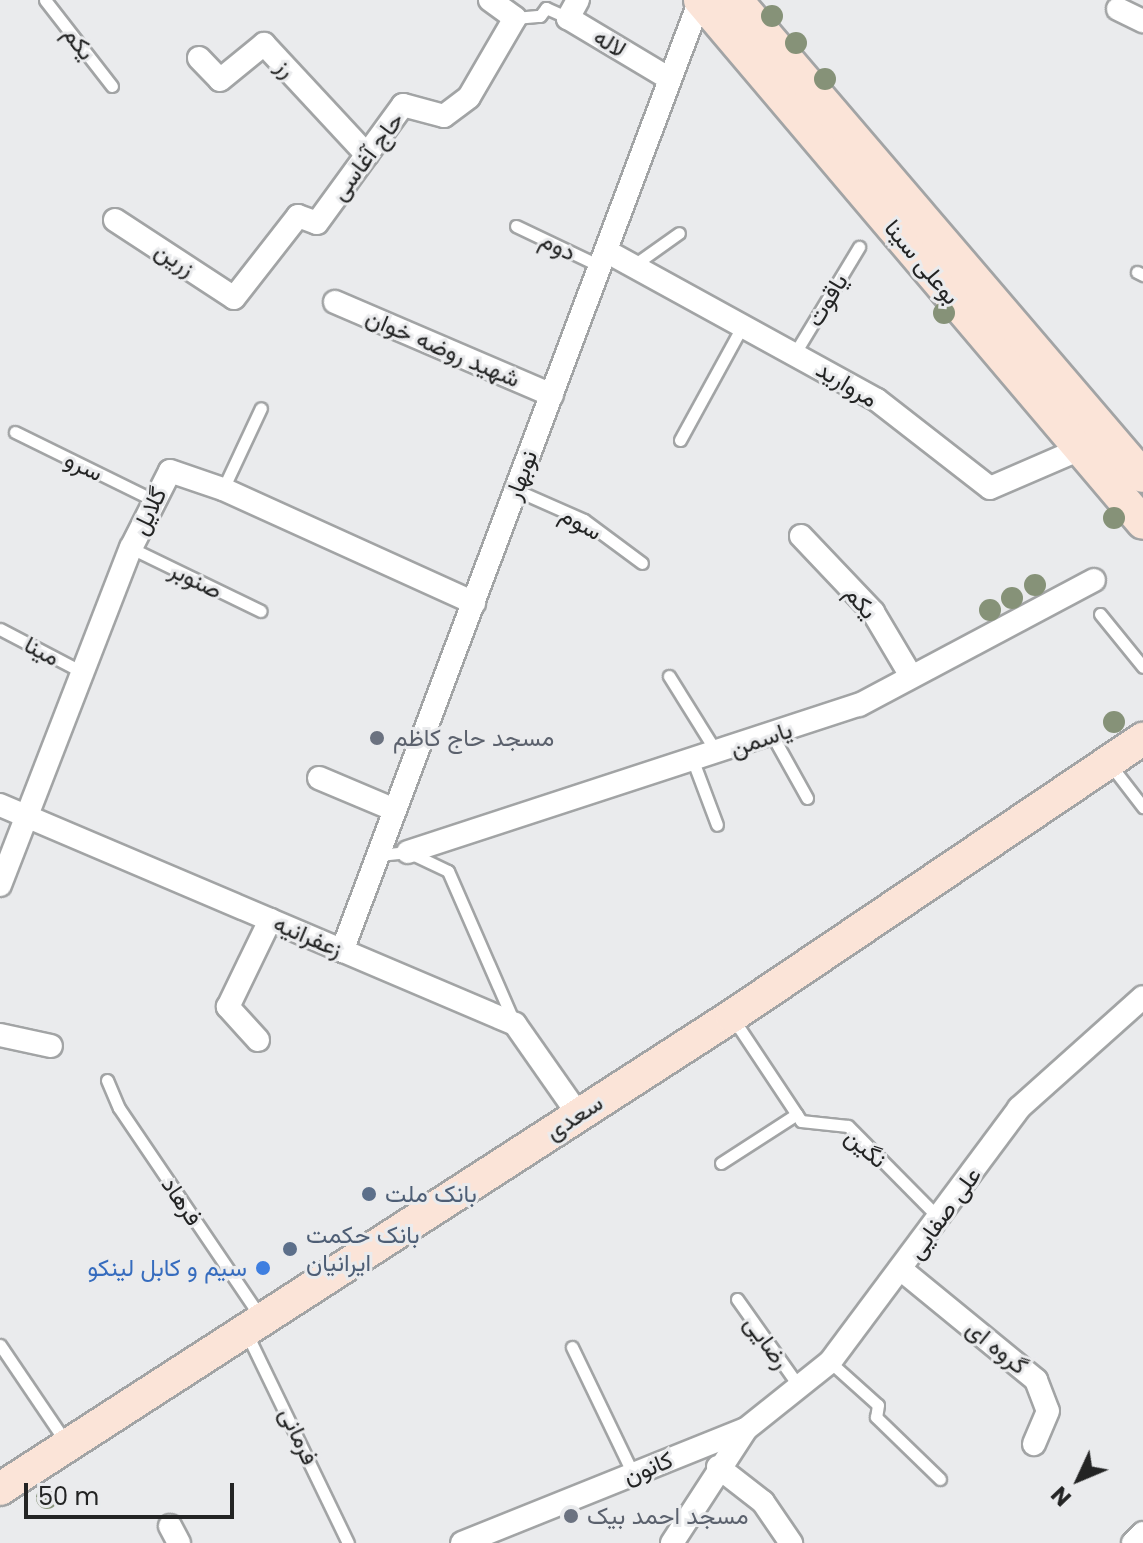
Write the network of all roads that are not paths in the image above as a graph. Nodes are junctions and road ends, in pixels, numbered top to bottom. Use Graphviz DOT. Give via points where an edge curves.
graph roads {
  1 [pos="45,0"];
  2 [pos="490,0"];
  3 [pos="700,0"];
  4 [pos="736,0"];
  5 [pos="573,9"];
  6 [pos="1118,9"];
  7 [pos="515,18"];
  8 [pos="1143,21"];
  9 [pos="199,58"];
  10 [pos="670,79"];
  11 [pos="112,86"];
  12 [pos="367,155"];
  13 [pos="115,220"];
  14 [pos="516,226"];
  15 [pos="679,233"];
  16 [pos="859,247"];
  17 [pos="603,259"];
  18 [pos="634,265"];
  19 [pos="234,298"];
  20 [pos="335,302"];
  21 [pos="744,323"];
  22 [pos="795,353"];
  23 [pos="552,395"];
  24 [pos="261,408"];
  25 [pos="15,432"];
  26 [pos="680,440"];
  27 [pos="1080,449"];
  28 [pos="1143,476"];
  29 [pos="223,489"];
  30 [pos="516,490"];
  31 [pos="153,500"];
  32 [pos="1143,523"];
  33 [pos="801,536"];
  34 [pos="131,548"];
  35 [pos="642,563"];
  36 [pos="1094,580"];
  37 [pos="474,603"];
  38 [pos="261,611"];
  39 [pos="1100,614"];
  40 [pos="0,629"];
  41 [pos="1143,667"];
  42 [pos="84,673"];
  43 [pos="669,676"];
  44 [pos="911,676"];
  45 [pos="772,735"];
  46 [pos="1143,739"];
  47 [pos="718,753"];
  48 [pos="693,761"];
  49 [pos="1108,762"];
  50 [pos="319,778"];
  51 [pos="807,798"];
  52 [pos="0,805"];
  53 [pos="1143,807"];
  54 [pos="395,810"];
  55 [pos="25,816"];
  56 [pos="717,825"];
  57 [pos="408,852"];
  58 [pos="379,855"];
  59 [pos="0,885"];
  60 [pos="270,920"];
  61 [pos="342,951"];
  62 [pos="1143,997"];
  63 [pos="732,1016"];
  64 [pos="515,1024"];
  65 [pos="0,1035"];
  66 [pos="258,1040"];
  67 [pos="51,1046"];
  68 [pos="107,1080"];
  69 [pos="578,1114"];
  70 [pos="797,1114"];
  71 [pos="721,1163"];
  72 [pos="940,1219"];
  73 [pos="903,1271"];
  74 [pos="737,1299"];
  75 [pos="254,1325"];
  76 [pos="0,1345"];
  77 [pos="572,1347"];
  78 [pos="830,1362"];
  79 [pos="798,1385"];
  80 [pos="746,1429"];
  81 [pos="1034,1444"];
  82 [pos="67,1445"];
  83 [pos="718,1467"];
  84 [pos="633,1474"];
  85 [pos="940,1479"];
  86 [pos="0,1489"];
  87 [pos="1143,1533"];
  88 [pos="348,1543"];
  89 [pos="462,1543"];
  90 [pos="672,1543"];
  91 [pos="791,1543"];
  92 [pos="1133,1543"];
  1 -- 11 [label="lane, یکم"];
  2 -- 7 [label="street"];
  3 -- 10 [label="street, نوبهار"];
  3 -- 27 [label="main road, بوعلی سینا"];
  4 -- 28 [label="main road, بوعلی سینا"];
  5 -- 7 [label="lane" via="546,8 540,16"];
  5 -- 10 [label="street, لاله"];
  6 -- 8 [label="street"];
  7 -- 12 [label="street, حاج آغاسی" via="469,97 444,116 403,105"];
  9 -- 12 [label="street, رز" via="220,80 264,44"];
  10 -- 17 [label="street, نوبهار"];
  12 -- 19 [label="street, حاج آغاسی" via="317,223 298,216"];
  13 -- 19 [label="street, زرین"];
  14 -- 17 [label="lane, دوم"];
  15 -- 18 [label="lane"];
  16 -- 22 [label="lane, یاقوت"];
  17 -- 18 [label="street, مروارید"];
  17 -- 23 [label="street, نوبهار"];
  18 -- 21 [label="street, مروارید"];
  20 -- 23 [label="street, شهید روضه خوان"];
  21 -- 22 [label="street, مروارید"];
  21 -- 26 [label="lane"];
  22 -- 27 [label="street, مروارید" via="877,400 990,488"];
  23 -- 30 [label="street, نوبهار"];
  24 -- 29 [label="lane"];
  25 -- 31 [label="lane, سرو"];
  27 -- 32 [label="main road, بوعلی سینا"];
  29 -- 31 [label="street, گلایل" via="170,471"];
  29 -- 37 [label="street, گلایل"];
  30 -- 35 [label="lane, سوم" via="584,520"];
  30 -- 37 [label="street, نوبهار"];
  31 -- 34 [label="street, گلایل"];
  33 -- 44 [label="street, یکم" via="873,612"];
  34 -- 38 [label="lane, صنوبر"];
  34 -- 42 [label="street, گلایل"];
  36 -- 44 [label="street, یاسمن"];
  37 -- 54 [label="street, نوبهار"];
  39 -- 41 [label="lane"];
  40 -- 42 [label="lane, مینا"];
  42 -- 55 [label="street, گلایل"];
  43 -- 47 [label="lane"];
  44 -- 45 [label="street, یاسمن" via="859,705"];
  45 -- 47 [label="street, یاسمن"];
  45 -- 51 [label="lane"];
  46 -- 49 [label="main road, سعدی"];
  47 -- 48 [label="street, یاسمن"];
  48 -- 56 [label="lane"];
  48 -- 57 [label="street, یاسمن"];
  49 -- 53 [label="lane"];
  49 -- 63 [label="main road, سعدی"];
  50 -- 54 [label="street"];
  52 -- 55 [label="street, زعفرانیه"];
  54 -- 58 [label="street, نوبهار"];
  55 -- 59 [label="street, گلایل"];
  55 -- 60 [label="street, زعفرانیه"];
  57 -- 58 [label="lane"];
  57 -- 64 [label="lane" via="448,871"];
  58 -- 61 [label="street, نوبهار"];
  60 -- 61 [label="street, زعفرانیه"];
  60 -- 66 [label="street" via="228,1007"];
  61 -- 64 [label="street, زعفرانیه"];
  62 -- 72 [label="street, علی صفایی" via="1019,1108"];
  63 -- 69 [label="main road, سعدی"];
  63 -- 70 [label="lane"];
  64 -- 69 [label="street"];
  65 -- 67 [label="street"];
  68 -- 75 [label="lane, فرهاد" via="119,1108"];
  69 -- 75 [label="main road, سعدی"];
  70 -- 71 [label="lane"];
  70 -- 72 [label="lane, نگین" via="801,1121 848,1126"];
  72 -- 73 [label="street, علی صفایی"];
  73 -- 78 [label="street, علی صفایی"];
  73 -- 81 [label="street, گروه ای" via="1036,1380 1048,1411"];
  74 -- 79 [label="lane, رضایی"];
  75 -- 82 [label="main road, سعدی"];
  75 -- 88 [label="lane, فرمانی"];
  76 -- 82 [label="lane"];
  77 -- 84 [label="lane"];
  78 -- 79 [label="street, علی صفایی"];
  78 -- 85 [label="lane" via="878,1405 876,1417"];
  79 -- 80 [label="street, علی صفایی"];
  80 -- 83 [label="street"];
  80 -- 84 [label="street, کانون"];
  82 -- 86 [label="main road, سعدی"];
  83 -- 90 [label="street"];
  83 -- 91 [label="street" via="763,1502"];
  84 -- 89 [label="street, کانون"];
  87 -- 92 [label="street"];
}
